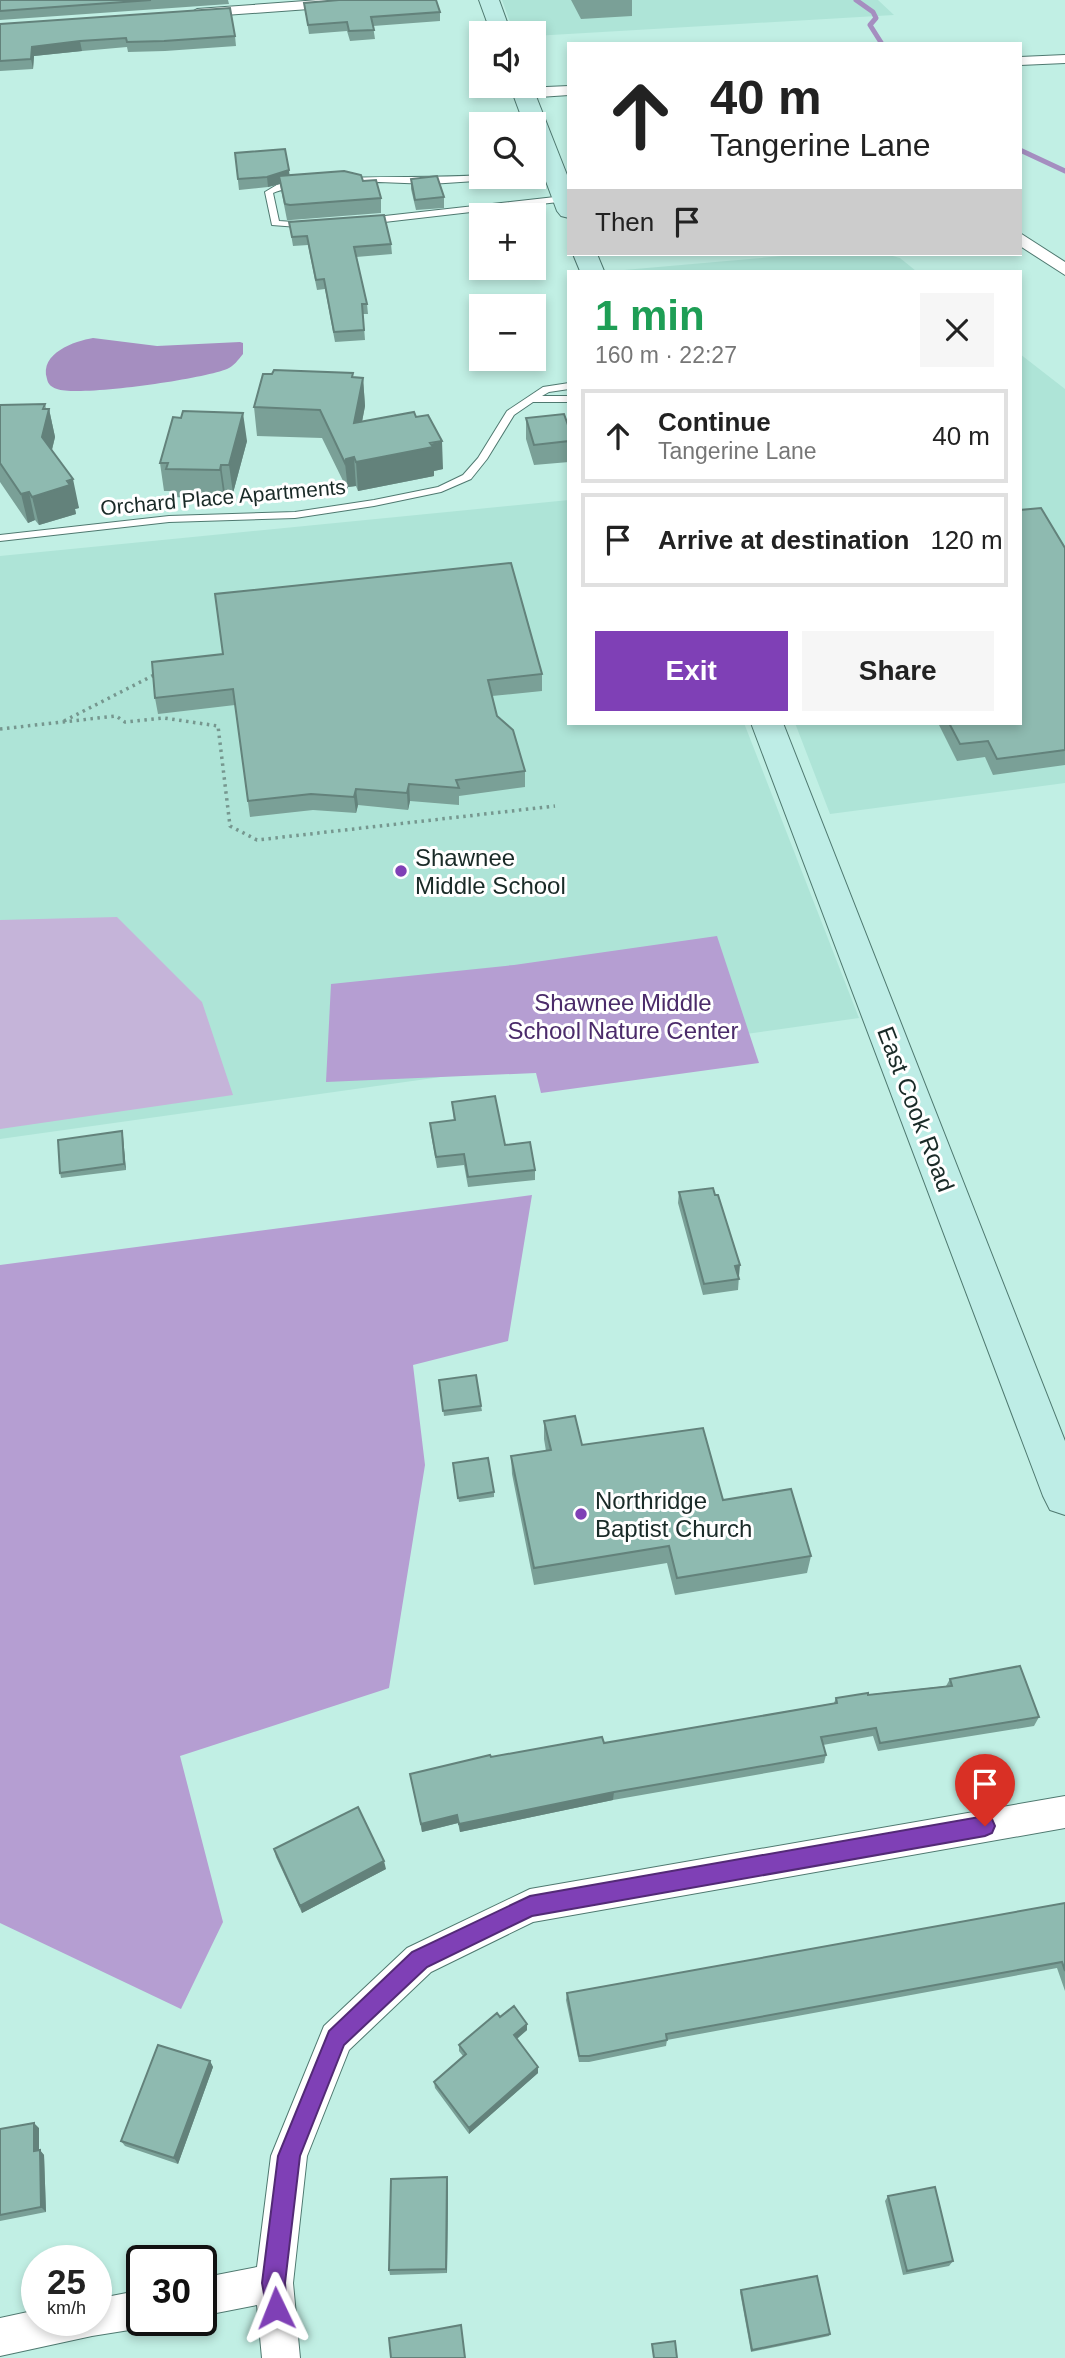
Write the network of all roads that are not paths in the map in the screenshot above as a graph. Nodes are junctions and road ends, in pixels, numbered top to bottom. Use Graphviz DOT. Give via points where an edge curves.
graph roads {
  1 [pos="378,0"];
  2 [pos="489,0"];
  3 [pos="265,4"];
  4 [pos="187,14"];
  5 [pos="497,21"];
  6 [pos="1065,59"];
  7 [pos="1022,61"];
  8 [pos="1065,68"];
  9 [pos="1022,70"];
  10 [pos="567,90"];
  11 [pos="546,92"];
  12 [pos="546,97"];
  13 [pos="567,100"];
  14 [pos="546,176"];
  15 [pos="469,178"];
  16 [pos="329,182"];
  17 [pos="304,184"];
  18 [pos="567,205"];
  19 [pos="357,222"];
  20 [pos="316,225"];
  21 [pos="1022,239"];
  22 [pos="1065,270"];
  23 [pos="567,386"];
  24 [pos="533,399"];
  25 [pos="567,399"];
  26 [pos="0,538"];
  27 [pos="768,725"];
  28 [pos="1065,1496"];
  29 [pos="1065,1812"];
  30 [pos="274,2283"];
  31 [pos="217,2294"];
  32 [pos="21,2333"];
  33 [pos="0,2337"];
  34 [pos="281,2358"];
  1 -- 3 [label="street"];
  2 -- 5 [label="main road"];
  3 -- 4 [label="street"];
  6 -- 7 [label="street"];
  8 -- 9 [label="street"];
  10 -- 11 [label="street"];
  12 -- 13 [label="street"];
  14 -- 18 [label="main road"];
  15 -- 16 [label="lane"];
  17 -- 20 [label="lane" via="269,192 275,223"];
  18 -- 19 [label="lane"];
  21 -- 22 [label="street"];
  23 -- 24 [label="lane, Orchard Place Apartments" via="546,389"];
  24 -- 25 [label="lane"];
  24 -- 26 [label="lane, Orchard Place Apartments" via="510,413 467,477 441,489 295,514 169,519"];
  27 -- 28 [label="main road, East Cook Road"];
  29 -- 30 [label="street" via="530,1906 419,1960 336,2038 289,2156"];
  30 -- 31 [label="street"];
  30 -- 34 [label="street"];
  32 -- 33 [label="street"];
}
